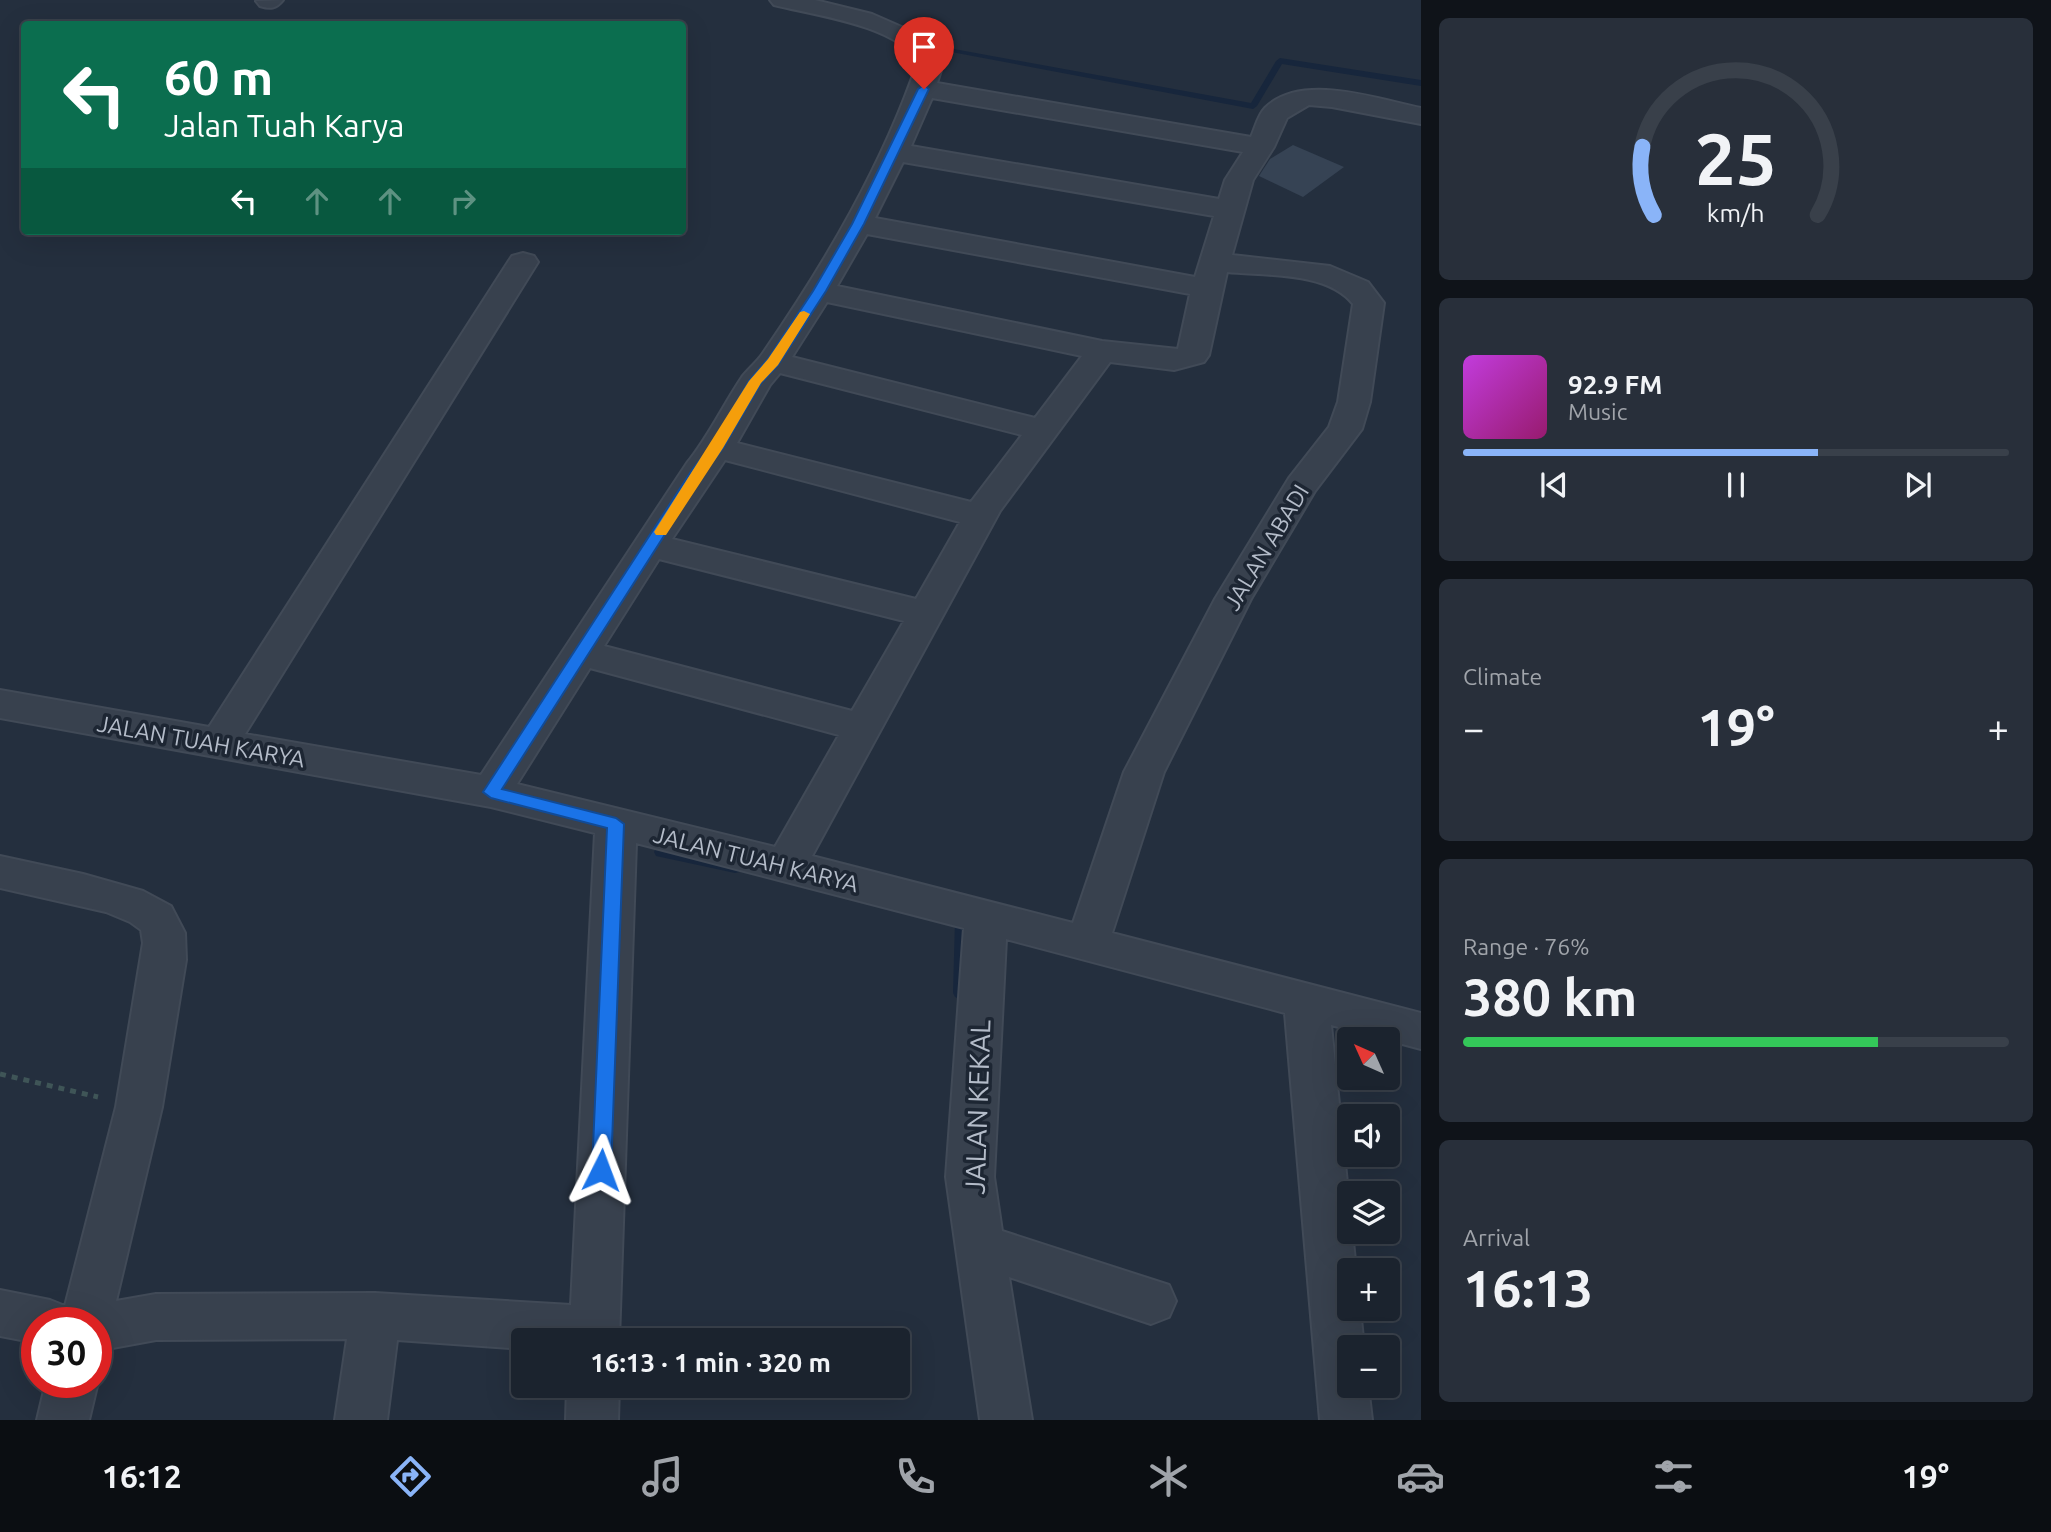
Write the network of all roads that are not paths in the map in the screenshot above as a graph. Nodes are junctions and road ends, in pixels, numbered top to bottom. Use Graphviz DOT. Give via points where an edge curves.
graph roads {
  1 [pos="783,0"];
  2 [pos="924,89"];
  3 [pos="1418,123"];
  4 [pos="1260,147"];
  5 [pos="894,152"];
  6 [pos="1232,210"];
  7 [pos="858,224"];
  8 [pos="523,262"];
  9 [pos="1211,275"];
  10 [pos="819,291"];
  11 [pos="1102,351"];
  12 [pos="773,362"];
  13 [pos="1043,430"];
  14 [pos="716,448"];
  15 [pos="981,516"];
  16 [pos="652,546"];
  17 [pos="926,614"];
  18 [pos="582,653"];
  19 [pos="0,704"];
  20 [pos="863,728"];
  21 [pos="219,744"];
  22 [pos="491,792"];
  23 [pos="616,824"];
  24 [pos="786,865"];
  25 [pos="0,873"];
  26 [pos="986,917"];
  27 [pos="1087,944"];
  28 [pos="1306,1001"];
  29 [pos="1421,1031"];
  30 [pos="980,1246"];
  31 [pos="1151,1301"];
  32 [pos="90,1307"];
  33 [pos="0,1313"];
  34 [pos="375,1316"];
  35 [pos="21,1317"];
  36 [pos="112,1325"];
  37 [pos="514,1328"];
  38 [pos="595,1328"];
  39 [pos="68,1398"];
  40 [pos="593,1398"];
  41 [pos="63,1420"];
  42 [pos="361,1420"];
  43 [pos="592,1420"];
  44 [pos="1006,1420"];
  45 [pos="1346,1420"];
  1 -- 2 [label="street" via="863,19 920,44 931,61"];
  2 -- 4 [label="street"];
  2 -- 5 [label="street"];
  3 -- 4 [label="street" via="1332,99 1304,97 1275,113"];
  4 -- 6 [label="street" via="1239,180"];
  5 -- 6 [label="street"];
  5 -- 7 [label="street"];
  6 -- 9 [label="street"];
  7 -- 9 [label="street"];
  7 -- 10 [label="street"];
  8 -- 21 [label="street"];
  9 -- 11 [label="street" via="1193,355 1174,360"];
  9 -- 27 [label="street, JALAN ABADI" via="1319,272 1357,288 1370,303 1354,402 1345,429 1301,486 1233,599 1144,772"];
  10 -- 11 [label="street"];
  10 -- 12 [label="street"];
  11 -- 13 [label="street"];
  12 -- 13 [label="street"];
  12 -- 14 [label="street" via="756,381"];
  13 -- 15 [label="street"];
  14 -- 15 [label="street"];
  14 -- 16 [label="street"];
  15 -- 17 [label="street"];
  16 -- 17 [label="street"];
  16 -- 18 [label="street"];
  17 -- 20 [label="street"];
  18 -- 20 [label="street"];
  18 -- 22 [label="street"];
  19 -- 21 [label="street, JALAN TUAH KARYA"];
  20 -- 24 [label="street"];
  21 -- 22 [label="street, JALAN TUAH KARYA"];
  22 -- 23 [label="street, JALAN TUAH KARYA"];
  23 -- 24 [label="street, JALAN TUAH KARYA"];
  23 -- 38 [label="street"];
  24 -- 26 [label="street, JALAN TUAH KARYA"];
  25 -- 32 [label="street" via="132,903 156,917 165,935 139,1107"];
  26 -- 27 [label="street, JALAN TUAH KARYA"];
  26 -- 30 [label="street, JALAN KEKAL" via="970,1177"];
  27 -- 28 [label="street, JALAN TUAH KARYA"];
  28 -- 29 [label="street, JALAN TUAH KARYA"];
  28 -- 45 [label="street"];
  30 -- 31 [label="street"];
  30 -- 44 [label="street, JALAN KEKAL"];
  33 -- 35 [label="street"];
  34 -- 36 [label="street" via="156,1317"];
  34 -- 37 [label="street"];
  34 -- 42 [label="street"];
  39 -- 41 [label="street"];
  40 -- 43 [label="street"];
}
